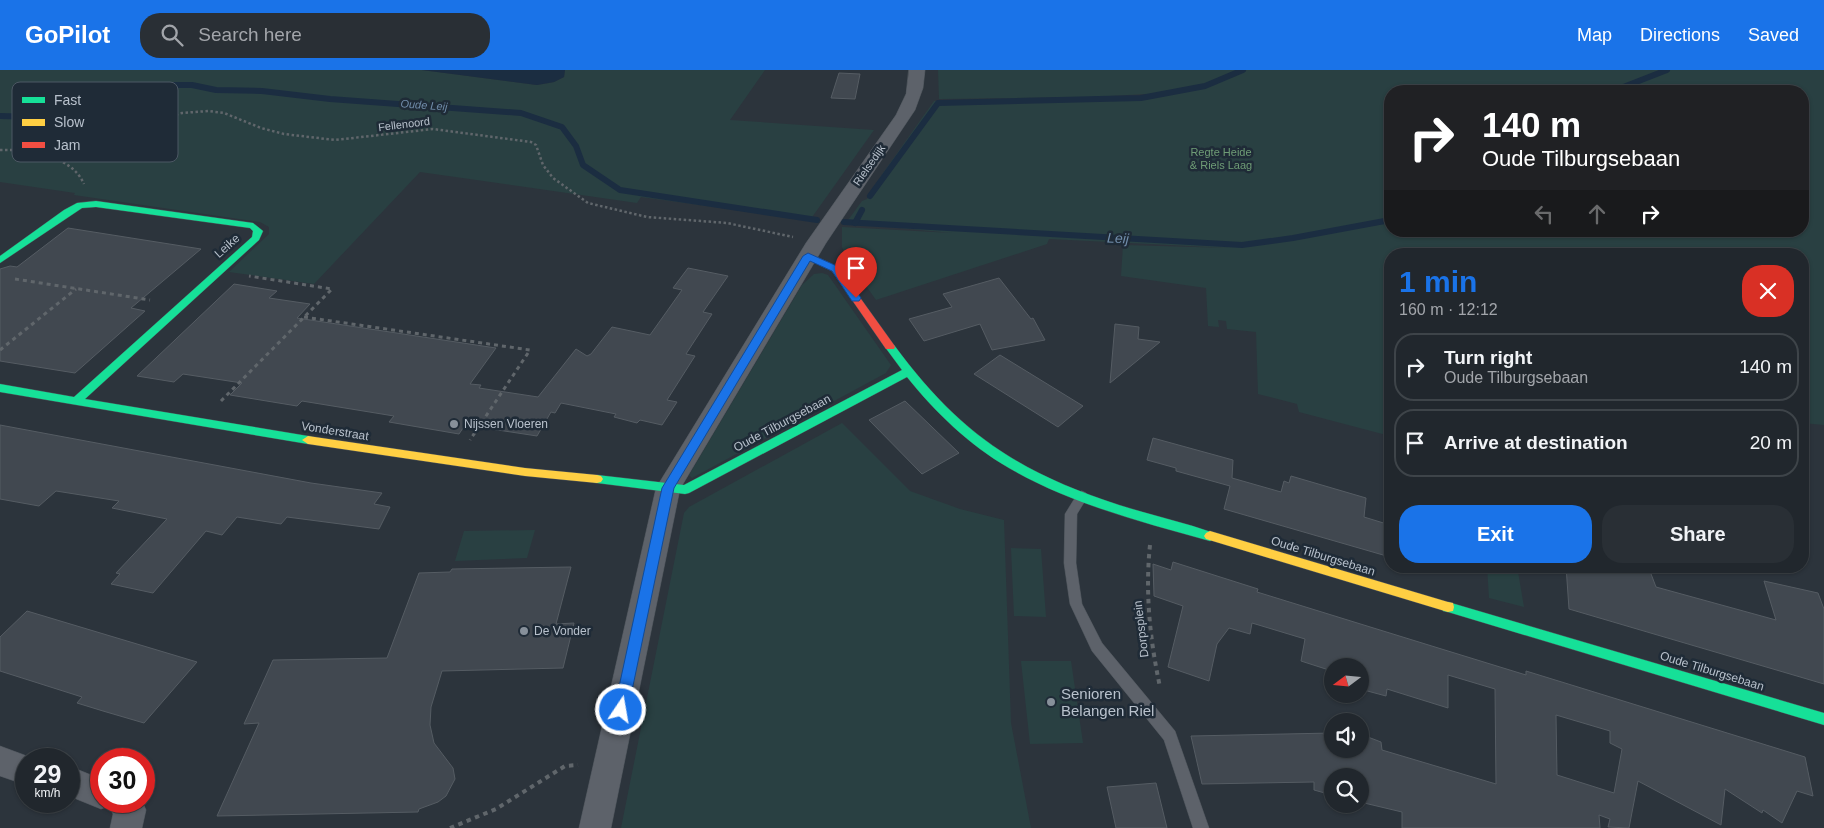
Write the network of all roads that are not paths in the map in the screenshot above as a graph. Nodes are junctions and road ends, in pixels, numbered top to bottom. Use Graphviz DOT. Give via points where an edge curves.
graph roads {
  1 [pos="917,70"];
  2 [pos="812,250"];
  3 [pos="0,260"];
  4 [pos="907,372"];
  5 [pos="0,388"];
  6 [pos="76,401"];
  7 [pos="668,488"];
  8 [pos="1082,496"];
  9 [pos="1824,719"];
  10 [pos="129,813"];
  11 [pos="126,828"];
  12 [pos="595,828"];
  13 [pos="1201,828"];
  1 -- 2 [label="street, Rielsedijk" via="911,103"];
  2 -- 4 [label="street, Oude Tilburgsebaan" via="835,269"];
  2 -- 7 [label="street, Rielsedijk"];
  3 -- 6 [label="street, Leike" via="80,205 96,204 253,226 258,231 256,238"];
  4 -- 7 [label="street, Oude Tilburgsebaan" via="684,490"];
  4 -- 8 [label="street, Oude Tilburgsebaan" via="980,444 1032,476"];
  5 -- 6 [label="street, Vonderstraat"];
  6 -- 7 [label="street, Vonderstraat" via="454,463"];
  7 -- 12 [label="street, Rielsedijk"];
  8 -- 9 [label="street, Oude Tilburgsebaan"];
  8 -- 13 [label="lane" via="1071,514 1070,563 1076,604 1097,646 1170,736"];
  10 -- 11 [label="street"];
}
